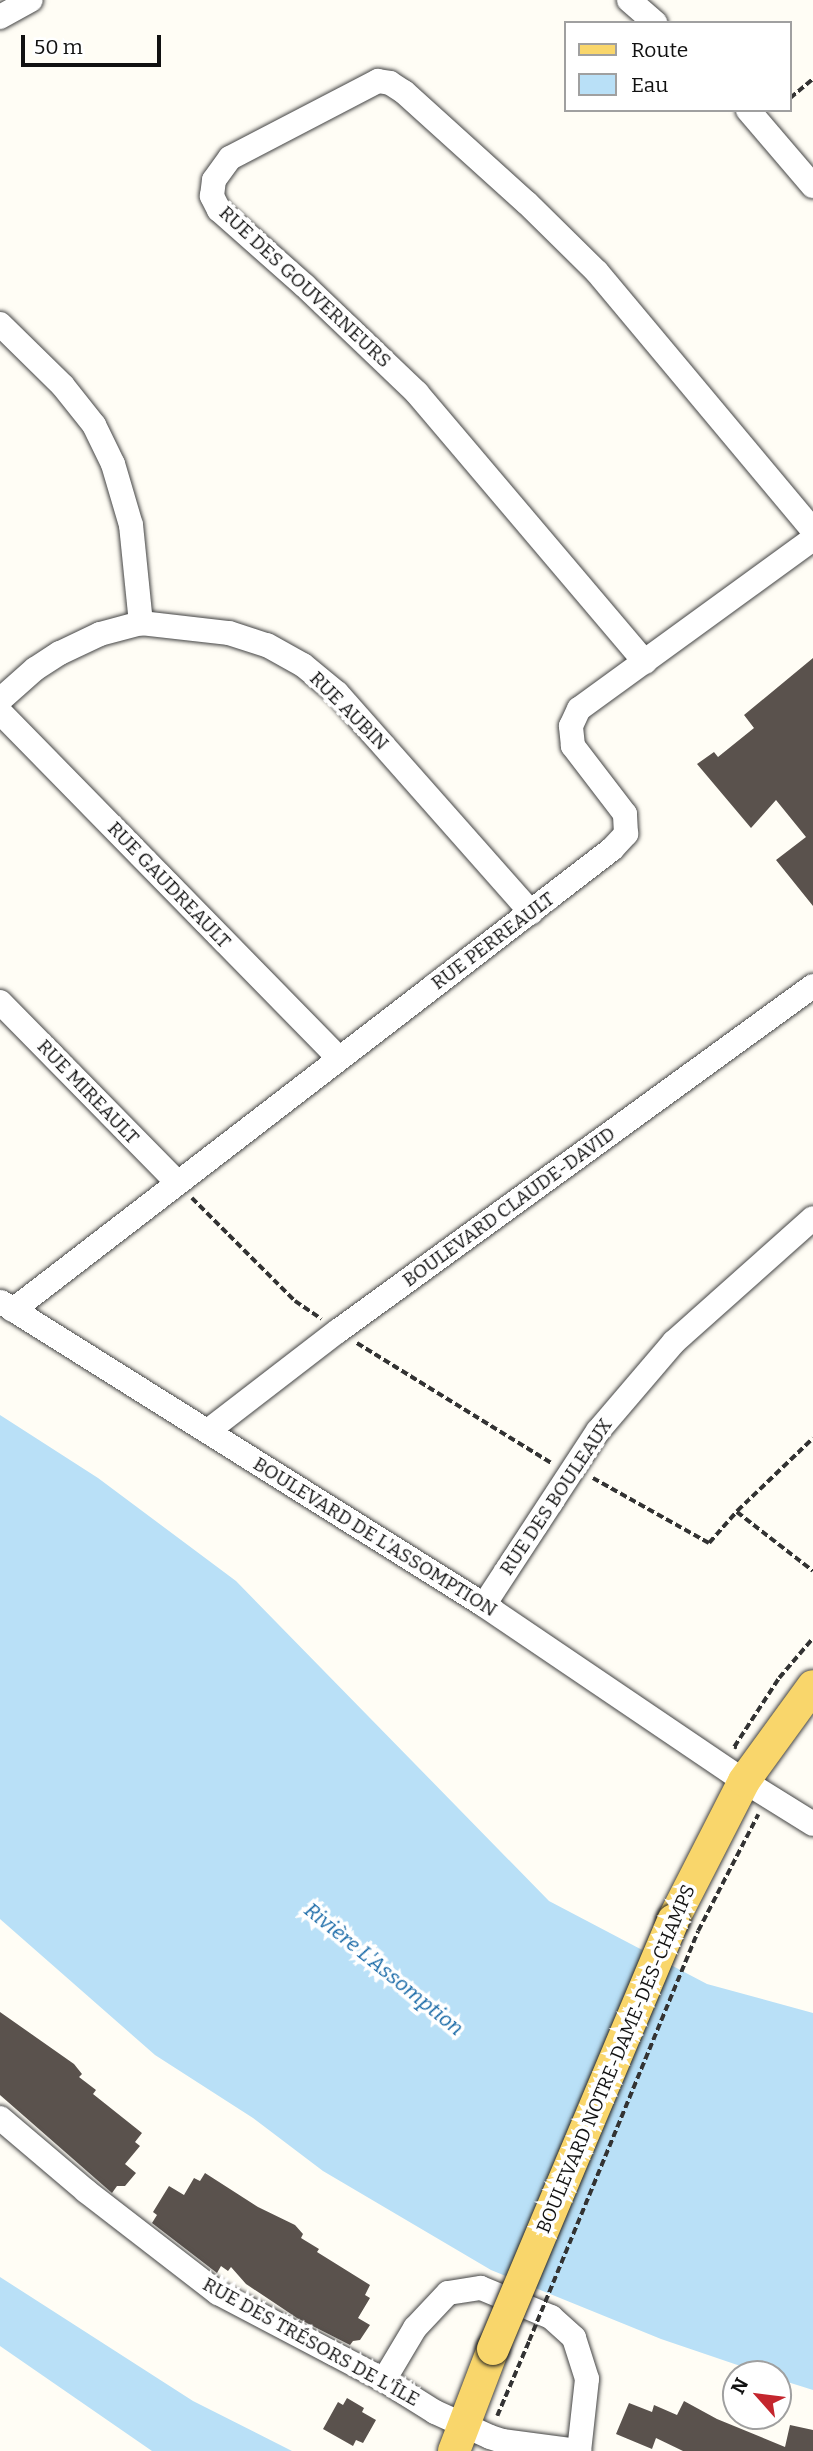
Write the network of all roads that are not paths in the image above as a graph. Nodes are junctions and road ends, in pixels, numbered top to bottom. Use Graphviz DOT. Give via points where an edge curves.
graph roads {
  1 [pos="31,0"];
  2 [pos="629,0"];
  3 [pos="0,18"];
  4 [pos="652,21"];
  5 [pos="750,112"];
  6 [pos="813,186"];
  7 [pos="0,324"];
  8 [pos="813,530"];
  9 [pos="813,539"];
  10 [pos="141,623"];
  11 [pos="645,662"];
  12 [pos="0,700"];
  13 [pos="0,712"];
  14 [pos="531,912"];
  15 [pos="813,986"];
  16 [pos="0,1002"];
  17 [pos="339,1058"];
  18 [pos="177,1182"];
  19 [pos="813,1217"];
  20 [pos="7,1306"];
  21 [pos="208,1430"];
  22 [pos="484,1605"];
  23 [pos="813,1686"];
  24 [pos="744,1782"];
  25 [pos="813,1824"];
  26 [pos="0,2118"];
  27 [pos="384,2380"];
  28 [pos="459,2437"];
  29 [pos="579,2451"];
  1 -- 3 [label="street"];
  2 -- 4 [label="street"];
  5 -- 6 [label="street"];
  7 -- 10 [label="street" via="63,386 94,425 108,454 131,525"];
  8 -- 11 [label="street, RUE DES GOUVERNEURS" via="597,272 527,203 390,83 378,81 230,158 214,180 212,196 219,210 417,393"];
  9 -- 11 [label="street, RUE PERREAULT"];
  10 -- 12 [label="street, RUE AUBIN" via="100,634 60,653 35,668"];
  10 -- 14 [label="street, RUE AUBIN" via="229,633 267,645 303,665 345,702"];
  11 -- 14 [label="street, RUE PERREAULT" via="579,709 571,726 573,746 625,814 626,834"];
  13 -- 17 [label="street, RUE GAUDREAULT"];
  14 -- 17 [label="street, RUE PERREAULT"];
  15 -- 21 [label="street, BOULEVARD CLAUDE-DAVID"];
  16 -- 18 [label="street, RUE MIREAULT"];
  17 -- 18 [label="street, RUE PERREAULT"];
  18 -- 20 [label="street, RUE PERREAULT"];
  19 -- 22 [label="street, RUE DES BOULEAUX" via="674,1342 598,1431"];
  20 -- 21 [label="street, BOULEVARD DE L'ASSOMPTION"];
  21 -- 22 [label="street, BOULEVARD DE L'ASSOMPTION"];
  22 -- 24 [label="street, BOULEVARD DE L'ASSOMPTION"];
  23 -- 24 [label="main road, BOULEVARD NOTRE-DAME-DES-CHAMPS"];
  24 -- 25 [label="street, BOULEVARD DE L'ASSOMPTION"];
  24 -- 28 [label="main road, BOULEVARD NOTRE-DAME-DES-CHAMPS, bridge" via="686,1926 493,2349"];
  26 -- 27 [label="street, RUE DES TRÉSORS DE L'ÎLE" via="219,2293"];
  27 -- 28 [label="street, RUE DES TRÉSORS DE L'ÎLE" via="435,2412"];
  27 -- 29 [label="street" via="415,2328 448,2293 481,2288 551,2318 574,2338 587,2379"];
  28 -- 29 [label="street, RUE DES TRÉSORS DE L'ÎLE"];
}
